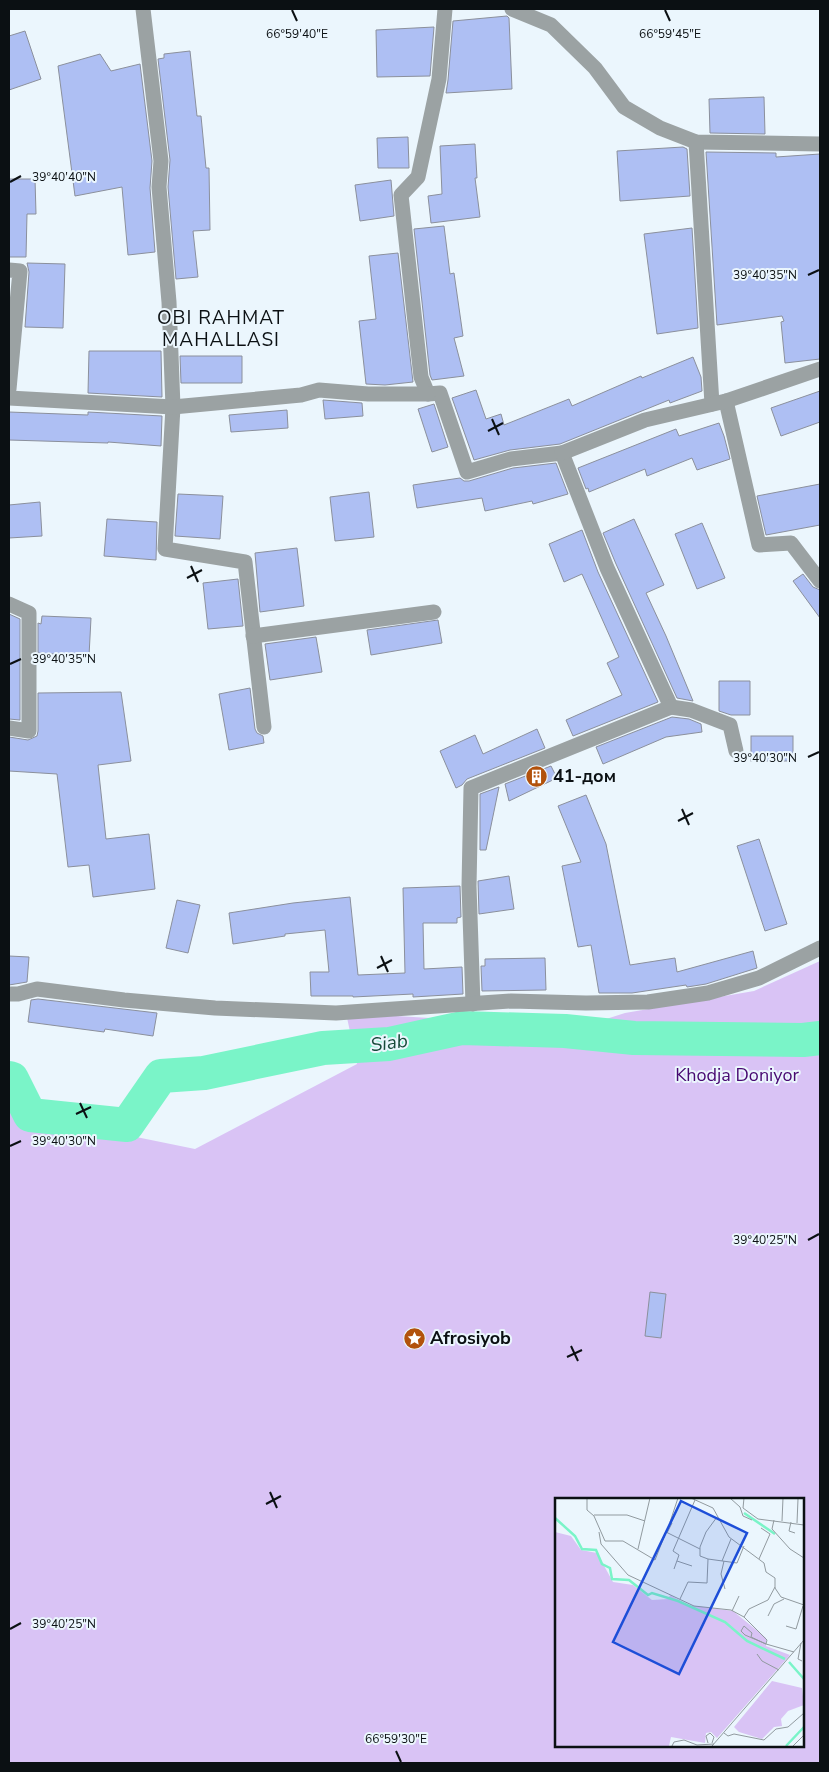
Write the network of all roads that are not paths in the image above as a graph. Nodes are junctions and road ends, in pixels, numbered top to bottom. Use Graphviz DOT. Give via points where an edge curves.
graph roads {
  1 [pos="143,9"];
  2 [pos="445,9"];
  3 [pos="512,9"];
  4 [pos="696,142"];
  5 [pos="820,144"];
  6 [pos="9,270"];
  7 [pos="820,369"];
  8 [pos="9,389"];
  9 [pos="428,394"];
  10 [pos="9,398"];
  11 [pos="719,402"];
  12 [pos="173,407"];
  13 [pos="562,453"];
  14 [pos="820,581"];
  15 [pos="9,604"];
  16 [pos="434,612"];
  17 [pos="254,636"];
  18 [pos="670,707"];
  19 [pos="264,727"];
  20 [pos="9,728"];
  21 [pos="736,751"];
  22 [pos="820,948"];
  23 [pos="9,994"];
  24 [pos="474,1004"];
  1 -- 12 [label="street" via="161,162"];
  2 -- 9 [label="street" via="438,79 418,177 401,195 421,377"];
  3 -- 4 [label="street" via="551,25 595,68 624,107 660,128"];
  4 -- 5 [label="street"];
  4 -- 11 [label="street"];
  6 -- 8 [label="street" via="20,271"];
  7 -- 11 [label="street"];
  9 -- 12 [label="street" via="319,390 301,395"];
  9 -- 13 [label="street" via="440,393 467,472 511,459"];
  10 -- 12 [label="street"];
  11 -- 13 [label="street" via="645,420"];
  11 -- 14 [label="street" via="758,545 791,543"];
  12 -- 17 [label="street" via="165,549 245,562"];
  13 -- 18 [label="street" via="607,568"];
  15 -- 20 [label="street" via="29,613 29,731"];
  16 -- 17 [label="street"];
  17 -- 19 [label="street"];
  18 -- 21 [label="street" via="691,710 730,725"];
  18 -- 24 [label="street" via="471,788 469,886"];
  22 -- 24 [label="street" via="759,978 708,993 648,1002 511,1001"];
  23 -- 24 [label="street" via="38,989 215,1008 336,1013"];
}
